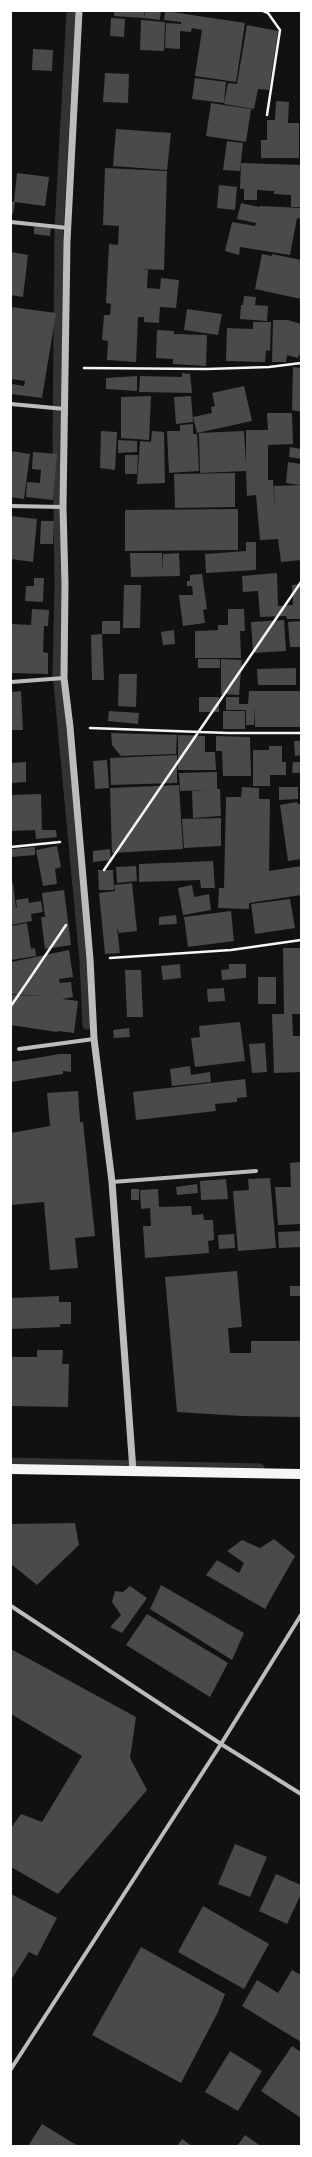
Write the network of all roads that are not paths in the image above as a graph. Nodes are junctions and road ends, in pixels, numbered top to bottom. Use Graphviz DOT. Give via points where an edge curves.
graph roads {
  1 [pos="79,11"];
  2 [pos="11,222"];
  3 [pos="69,228"];
  4 [pos="11,404"];
  5 [pos="65,409"];
  6 [pos="11,506"];
  7 [pos="63,507"];
  8 [pos="64,678"];
  9 [pos="11,682"];
  10 [pos="94,1039"];
  11 [pos="19,1050"];
  12 [pos="256,1171"];
  13 [pos="112,1182"];
  14 [pos="11,1469"];
  15 [pos="133,1471"];
  16 [pos="299,1474"];
  17 [pos="11,1606"];
  18 [pos="301,1615"];
  19 [pos="221,1744"];
  20 [pos="301,1794"];
  21 [pos="11,2069"];
  1 -- 3 [label="street"];
  2 -- 3 [label="street"];
  3 -- 5 [label="street"];
  4 -- 5 [label="street"];
  5 -- 7 [label="street"];
  6 -- 7 [label="street"];
  7 -- 8 [label="street"];
  8 -- 9 [label="street"];
  8 -- 10 [label="street" via="90,960"];
  10 -- 11 [label="street"];
  10 -- 13 [label="street"];
  12 -- 13 [label="street"];
  13 -- 15 [label="street"];
  14 -- 15 [label="main road"];
  15 -- 16 [label="main road"];
  17 -- 19 [label="street"];
  18 -- 19 [label="street"];
  19 -- 20 [label="street"];
  19 -- 21 [label="street"];
}
